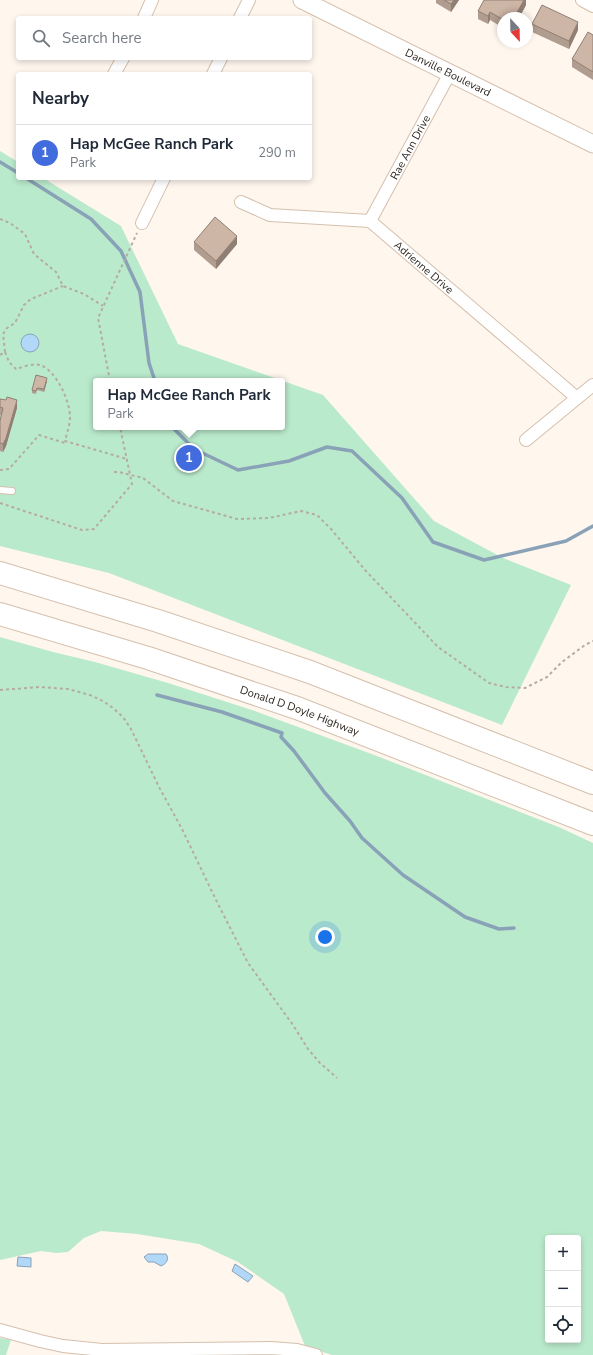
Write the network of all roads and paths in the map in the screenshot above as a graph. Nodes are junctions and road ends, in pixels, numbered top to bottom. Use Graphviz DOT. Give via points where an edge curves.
graph roads {
  1 [pos="152,0"];
  2 [pos="249,0"];
  3 [pos="302,0"];
  4 [pos="582,0"];
  5 [pos="593,6"];
  6 [pos="145,16"];
  7 [pos="241,16"];
  8 [pos="122,60"];
  9 [pos="220,60"];
  10 [pos="115,72"];
  11 [pos="214,72"];
  12 [pos="450,73"];
  13 [pos="593,144"];
  14 [pos="163,180"];
  15 [pos="241,202"];
  16 [pos="0,219"];
  17 [pos="370,221"];
  18 [pos="142,223"];
  19 [pos="63,286"];
  20 [pos="103,306"];
  21 [pos="5,352"];
  22 [pos="0,355"];
  23 [pos="109,378"];
  24 [pos="593,385"];
  25 [pos="577,398"];
  26 [pos="121,430"];
  27 [pos="526,440"];
  28 [pos="65,441"];
  29 [pos="127,459"];
  30 [pos="0,470"];
  31 [pos="114,472"];
  32 [pos="131,475"];
  33 [pos="0,490"];
  34 [pos="12,491"];
  35 [pos="0,503"];
  36 [pos="0,573"];
  37 [pos="0,614"];
  38 [pos="593,641"];
  39 [pos="0,690"];
  40 [pos="593,783"];
  41 [pos="593,824"];
  42 [pos="337,1078"];
  43 [pos="0,1330"];
  44 [pos="316,1355"];
  1 -- 6 [label="street"];
  2 -- 7 [label="street"];
  3 -- 12 [label="main road, Danville Boulevard"];
  4 -- 5 [label="street"];
  8 -- 10 [label="street"];
  9 -- 11 [label="street"];
  12 -- 13 [label="main road, Danville Boulevard"];
  12 -- 17 [label="street, Rae Ann Drive"];
  14 -- 18 [label="street"];
  15 -- 17 [label="street" via="270,215"];
  16 -- 19 [label="path" via="25,234 34,254 56,272"];
  17 -- 25 [label="street, Adrienne Drive"];
  18 -- 20 [label="path"];
  19 -- 20 [label="path" via="84,294"];
  19 -- 21 [label="path" via="31,298 24,305 15,323 3,334"];
  20 -- 23 [label="path" via="98,318"];
  21 -- 22 [label="path"];
  21 -- 28 [label="path" via="9,362 16,369 39,364 54,375 60,384 70,415"];
  24 -- 25 [label="street"];
  25 -- 27 [label="street"];
  26 -- 29 [label="path"];
  28 -- 29 [label="path"];
  28 -- 30 [label="path" via="64,443 39,435 9,469"];
  29 -- 32 [label="path"];
  31 -- 32 [label="path"];
  32 -- 35 [label="path" via="132,484 94,530 82,530"];
  32 -- 38 [label="path" via="143,478 173,501 238,520 269,518 301,510 317,515 438,647 489,683 525,688 547,677 562,662"];
  33 -- 34 [label="lane"];
  36 -- 40 [label="highway" via="165,623 310,672"];
  37 -- 41 [label="highway, Donald D Doyle Highway" via="148,658 290,705"];
  39 -- 42 [label="path" via="40,687 68,689 90,695 108,704 123,717 248,963 308,1049"];
  43 -- 44 [label="street" via="62,1346 102,1350 271,1348 297,1350"];
}
